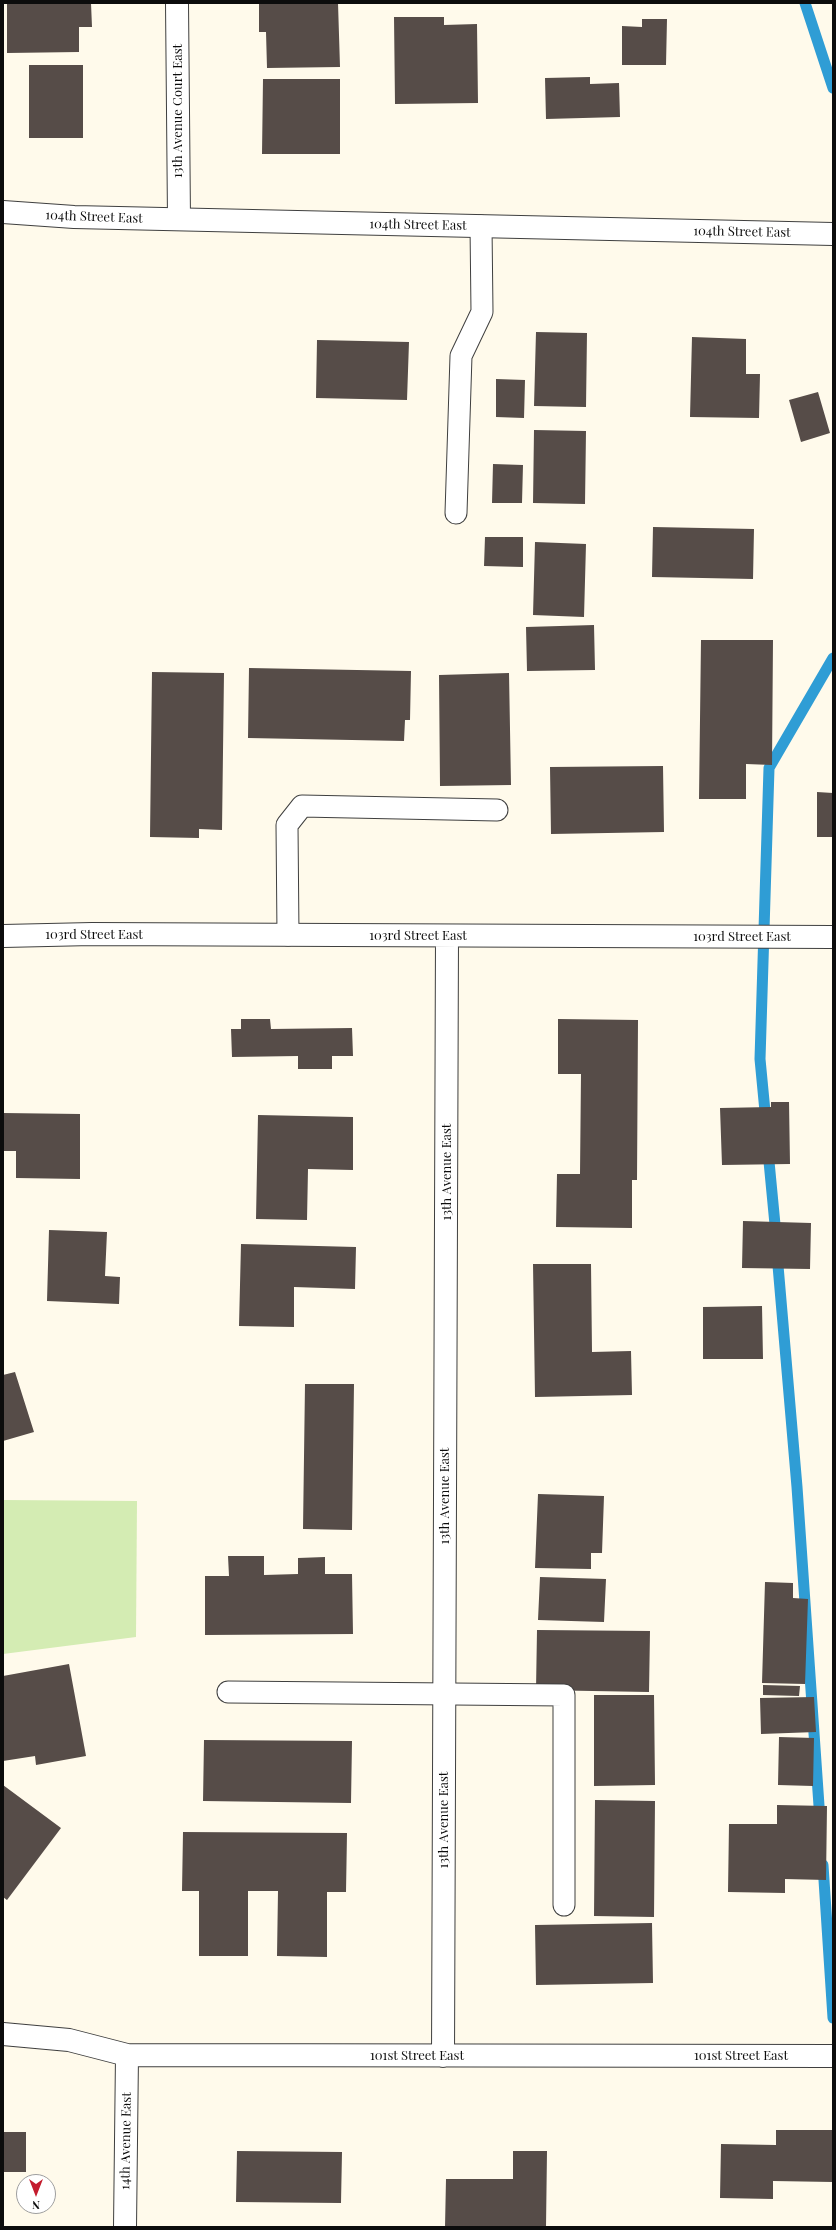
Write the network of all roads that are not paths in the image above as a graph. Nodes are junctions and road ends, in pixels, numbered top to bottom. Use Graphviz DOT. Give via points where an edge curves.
graph roads {
  1 [pos="177,3"];
  2 [pos="3,212"];
  3 [pos="179,220"];
  4 [pos="481,226"];
  5 [pos="833,234"];
  6 [pos="456,512"];
  7 [pos="497,810"];
  8 [pos="288,935"];
  9 [pos="3,936"];
  10 [pos="448,936"];
  11 [pos="833,937"];
  12 [pos="228,1692"];
  13 [pos="444,1695"];
  14 [pos="564,1905"];
  15 [pos="3,2034"];
  16 [pos="127,2055"];
  17 [pos="443,2056"];
  18 [pos="833,2056"];
  19 [pos="125,2227"];
  1 -- 3 [label="street, 13th Avenue Court East"];
  2 -- 3 [label="street, 104th Street East"];
  3 -- 4 [label="street, 104th Street East"];
  4 -- 5 [label="street, 104th Street East"];
  4 -- 6 [label="lane" via="482,312 461,356"];
  7 -- 8 [label="lane" via="302,806 287,825"];
  8 -- 9 [label="street, 103rd Street East"];
  8 -- 10 [label="street, 103rd Street East"];
  10 -- 11 [label="street, 103rd Street East"];
  10 -- 13 [label="street, 13th Avenue East"];
  12 -- 13 [label="lane"];
  13 -- 14 [label="lane" via="564,1695"];
  13 -- 17 [label="street, 13th Avenue East"];
  15 -- 16 [label="street, 101st Street East" via="69,2040"];
  16 -- 17 [label="street, 101st Street East"];
  16 -- 19 [label="street, 14th Avenue East"];
  17 -- 18 [label="street, 101st Street East"];
}
